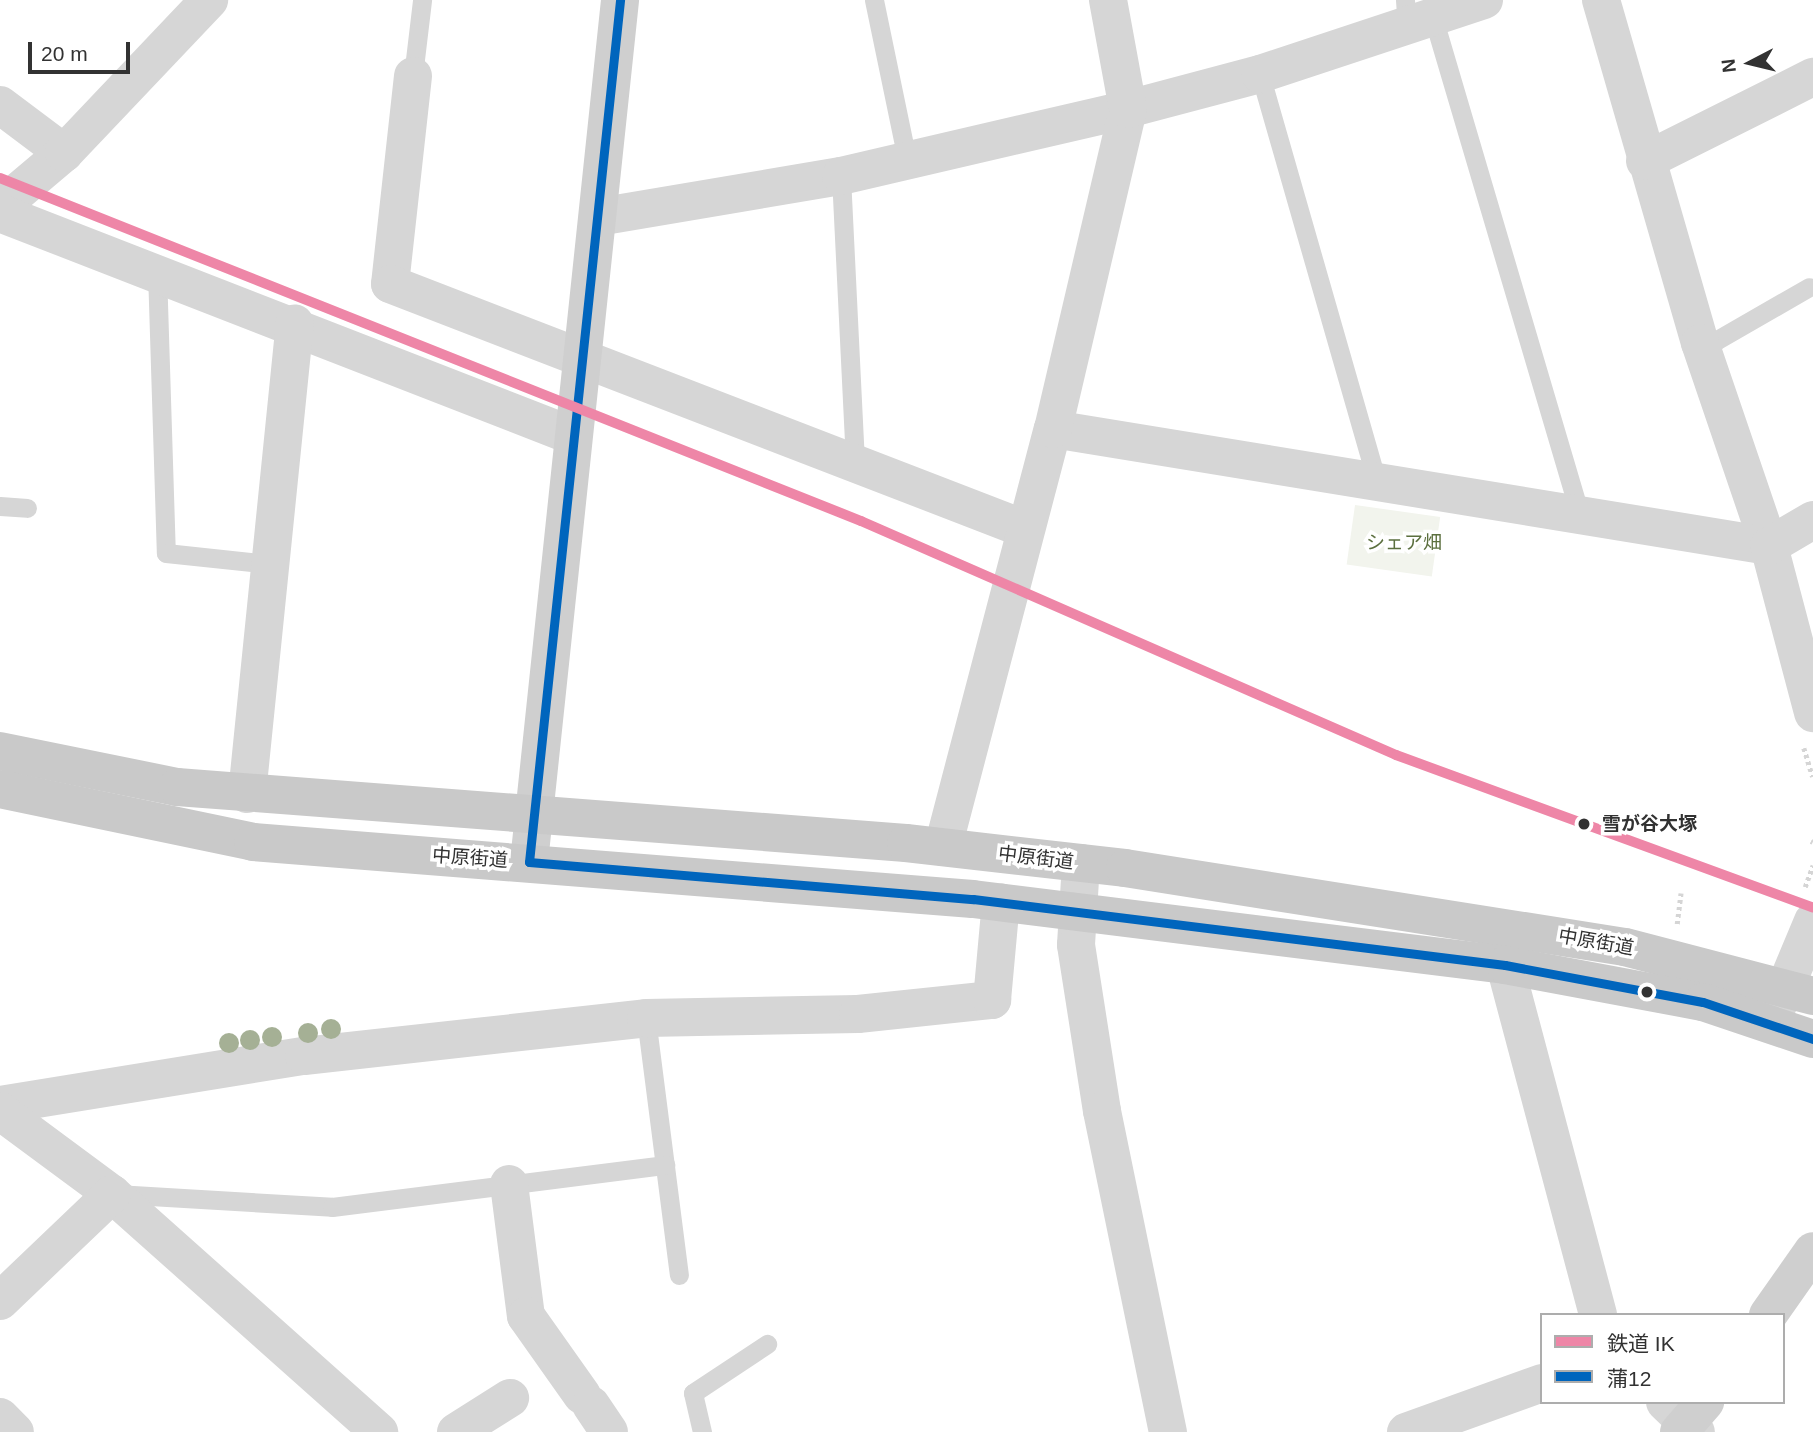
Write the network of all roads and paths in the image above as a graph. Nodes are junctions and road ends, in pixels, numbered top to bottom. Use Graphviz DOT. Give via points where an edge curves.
graph roads {
  1 [pos="209,0"];
  2 [pos="422,0"];
  3 [pos="620,0"];
  4 [pos="874,0"];
  5 [pos="1108,0"];
  6 [pos="1484,0"];
  7 [pos="1601,0"];
  8 [pos="1415,14"];
  9 [pos="1260,74"];
  10 [pos="413,76"];
  11 [pos="1813,77"];
  12 [pos="0,105"];
  13 [pos="1128,109"];
  14 [pos="64,153"];
  15 [pos="908,160"];
  16 [pos="1646,161"];
  17 [pos="841,176"];
  18 [pos="0,207"];
  19 [pos="0,213"];
  20 [pos="598,217"];
  21 [pos="157,271"];
  22 [pos="1809,287"];
  23 [pos="295,323"];
  24 [pos="1700,343"];
  25 [pos="587,356"];
  26 [pos="1053,429"];
  27 [pos="573,436"];
  28 [pos="855,465"];
  29 [pos="1377,481"];
  30 [pos="0,506"];
  31 [pos="27,508"];
  32 [pos="1580,515"];
  33 [pos="1813,520"];
  34 [pos="1025,529"];
  35 [pos="1769,546"];
  36 [pos="269,564"];
  37 [pos="1813,713"];
  38 [pos="0,751"];
  39 [pos="0,789"];
  40 [pos="247,794"];
  41 [pos="533,814"];
  42 [pos="943,847"];
  43 [pos="529,862"];
  44 [pos="1081,863"];
  45 [pos="1681,893"];
  46 [pos="1002,902"];
  47 [pos="1076,912"];
  48 [pos="1813,921"];
  49 [pos="1675,934"];
  50 [pos="1505,965"];
  51 [pos="1798,991"];
  52 [pos="646,1018"];
  53 [pos="1770,1024"];
  54 [pos="1813,1039"];
  55 [pos="0,1104"];
  56 [pos="0,1111"];
  57 [pos="665,1165"];
  58 [pos="509,1185"];
  59 [pos="112,1194"];
  60 [pos="1809,1267"];
  61 [pos="679,1275"];
  62 [pos="0,1301"];
  63 [pos="1597,1313"];
  64 [pos="1770,1313"];
  65 [pos="767,1344"];
  66 [pos="1540,1384"];
  67 [pos="510,1398"];
  68 [pos="594,1411"];
  69 [pos="0,1417"];
  70 [pos="15,1432"];
  71 [pos="379,1432"];
  72 [pos="456,1432"];
  73 [pos="702,1432"];
  74 [pos="1168,1432"];
  75 [pos="1406,1432"];
  1 -- 14 [label="street"];
  2 -- 10 [label="lane"];
  3 -- 20 [label="street"];
  4 -- 15 [label="lane"];
  5 -- 13 [label="street"];
  6 -- 8 [label="street"];
  7 -- 16 [label="street"];
  8 -- 9 [label="street"];
  8 -- 32 [label="lane"];
  9 -- 13 [label="street"];
  9 -- 29 [label="lane"];
  10 -- 25 [label="street" via="390,284"];
  11 -- 16 [label="street"];
  12 -- 14 [label="street"];
  13 -- 15 [label="street"];
  13 -- 26 [label="street"];
  14 -- 18 [label="street"];
  15 -- 17 [label="street"];
  16 -- 24 [label="street"];
  17 -- 20 [label="street"];
  17 -- 28 [label="lane"];
  19 -- 21 [label="street"];
  20 -- 25 [label="street"];
  21 -- 23 [label="street"];
  21 -- 36 [label="lane" via="166,553"];
  22 -- 24 [label="lane" via="1717,340"];
  23 -- 27 [label="street"];
  23 -- 36 [label="street"];
  24 -- 35 [label="street"];
  25 -- 27 [label="street"];
  25 -- 28 [label="street"];
  26 -- 29 [label="street"];
  26 -- 34 [label="street"];
  27 -- 41 [label="street"];
  28 -- 34 [label="street"];
  29 -- 32 [label="street"];
  30 -- 31 [label="lane"];
  32 -- 35 [label="street"];
  33 -- 35 [label="street"];
  34 -- 42 [label="street"];
  35 -- 37 [label="street"];
  36 -- 40 [label="street"];
  38 -- 40 [label="main road, 中原街道" via="126,779"];
  39 -- 43 [label="main road, 中原街道" via="241,840"];
  40 -- 41 [label="main road, 中原街道"];
  41 -- 42 [label="main road, 中原街道"];
  41 -- 43 [label="street"];
  42 -- 44 [label="main road, 中原街道"];
  43 -- 46 [label="main road, 中原街道"];
  44 -- 47 [label="street"];
  44 -- 51 [label="main road, 中原街道" via="1601,943"];
  45 -- 49 [label="path"];
  46 -- 47 [label="main road, 中原街道"];
  46 -- 52 [label="street" via="992,1000 859,1014"];
  47 -- 50 [label="main road, 中原街道"];
  47 -- 74 [label="street" via="1102,1111"];
  48 -- 51 [label="street"];
  50 -- 53 [label="main road, 中原街道" via="1654,991"];
  50 -- 63 [label="street" via="1556,1176"];
  51 -- 53 [label="street"];
  52 -- 55 [label="street" via="304,1056"];
  52 -- 57 [label="lane"];
  53 -- 54 [label="main road, 中原街道"];
  56 -- 59 [label="street"];
  57 -- 58 [label="lane"];
  57 -- 61 [label="lane"];
  58 -- 59 [label="lane" via="332,1207"];
  58 -- 68 [label="street" via="526,1315"];
  59 -- 62 [label="street"];
  59 -- 71 [label="street"];
  60 -- 64 [label="street"];
  65 -- 73 [label="lane" via="693,1393"];
  66 -- 75 [label="street"];
  67 -- 72 [label="street"];
  69 -- 70 [label="street"];
}
